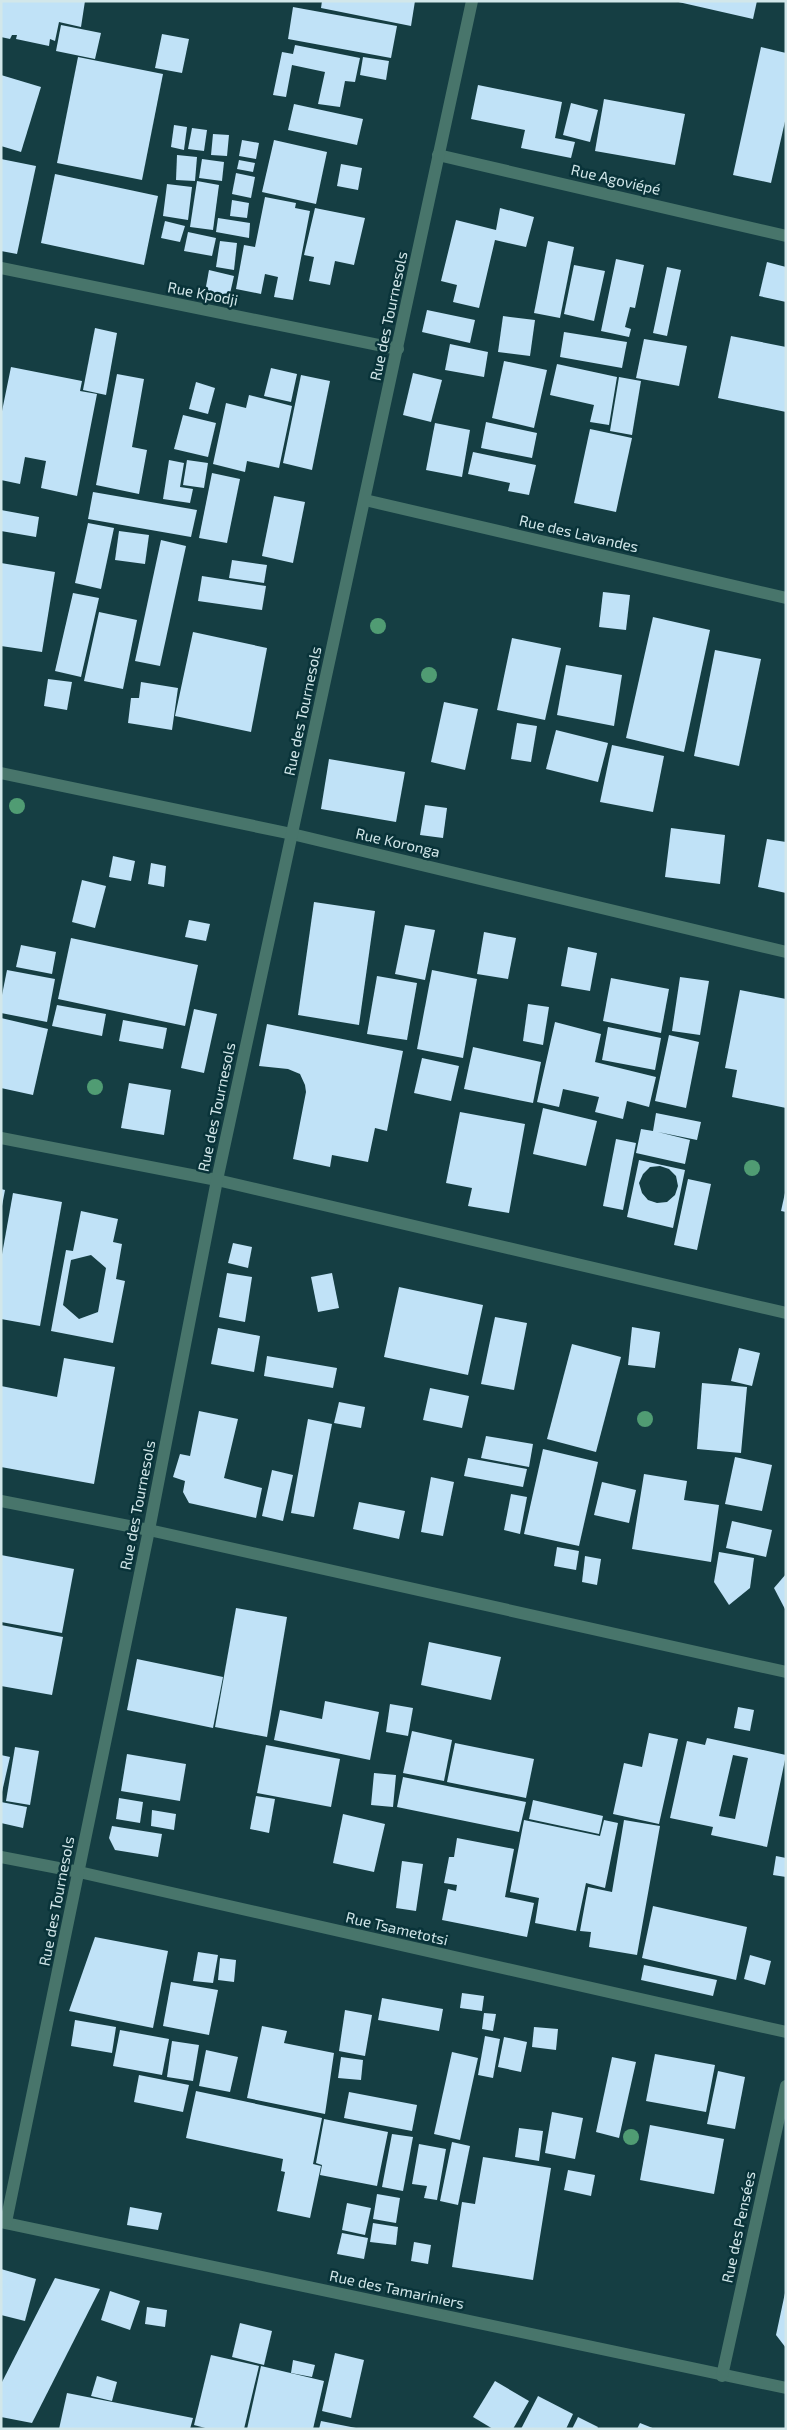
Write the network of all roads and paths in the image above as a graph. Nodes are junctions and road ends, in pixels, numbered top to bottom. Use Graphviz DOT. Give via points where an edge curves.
graph roads {
  1 [pos="472,1"];
  2 [pos="438,155"];
  3 [pos="786,236"];
  4 [pos="1,268"];
  5 [pos="398,349"];
  6 [pos="365,500"];
  7 [pos="786,598"];
  8 [pos="1,772"];
  9 [pos="292,834"];
  10 [pos="786,952"];
  11 [pos="1,1138"];
  12 [pos="217,1180"];
  13 [pos="786,1314"];
  14 [pos="1,1501"];
  15 [pos="149,1530"];
  16 [pos="786,1672"];
  17 [pos="1,1857"];
  18 [pos="78,1872"];
  19 [pos="786,2032"];
  20 [pos="786,2086"];
  21 [pos="3,2222"];
  22 [pos="722,2376"];
  23 [pos="786,2388"];
  1 -- 2 [label="street, Rue des Tournesols"];
  2 -- 3 [label="street, Rue Agoviépé"];
  2 -- 5 [label="street, Rue des Tournesols"];
  4 -- 5 [label="street, Rue Kpodji"];
  5 -- 6 [label="street, Rue des Tournesols"];
  6 -- 7 [label="street, Rue des Lavandes"];
  6 -- 9 [label="street, Rue des Tournesols"];
  8 -- 9 [label="street, Rue Koronga"];
  9 -- 10 [label="street, Rue Koronga"];
  9 -- 12 [label="street, Rue des Tournesols"];
  11 -- 12 [label="street"];
  12 -- 13 [label="street"];
  12 -- 15 [label="street, Rue des Tournesols"];
  14 -- 15 [label="street"];
  15 -- 16 [label="street"];
  15 -- 18 [label="street, Rue des Tournesols"];
  17 -- 18 [label="street, Rue Tsametotsi"];
  18 -- 19 [label="street, Rue Tsametotsi"];
  18 -- 21 [label="street, Rue des Tournesols"];
  20 -- 22 [label="street, Rue des Pensées"];
  21 -- 22 [label="street, Rue des Tamariniers"];
  22 -- 23 [label="street, Rue des Tamariniers"];
}
